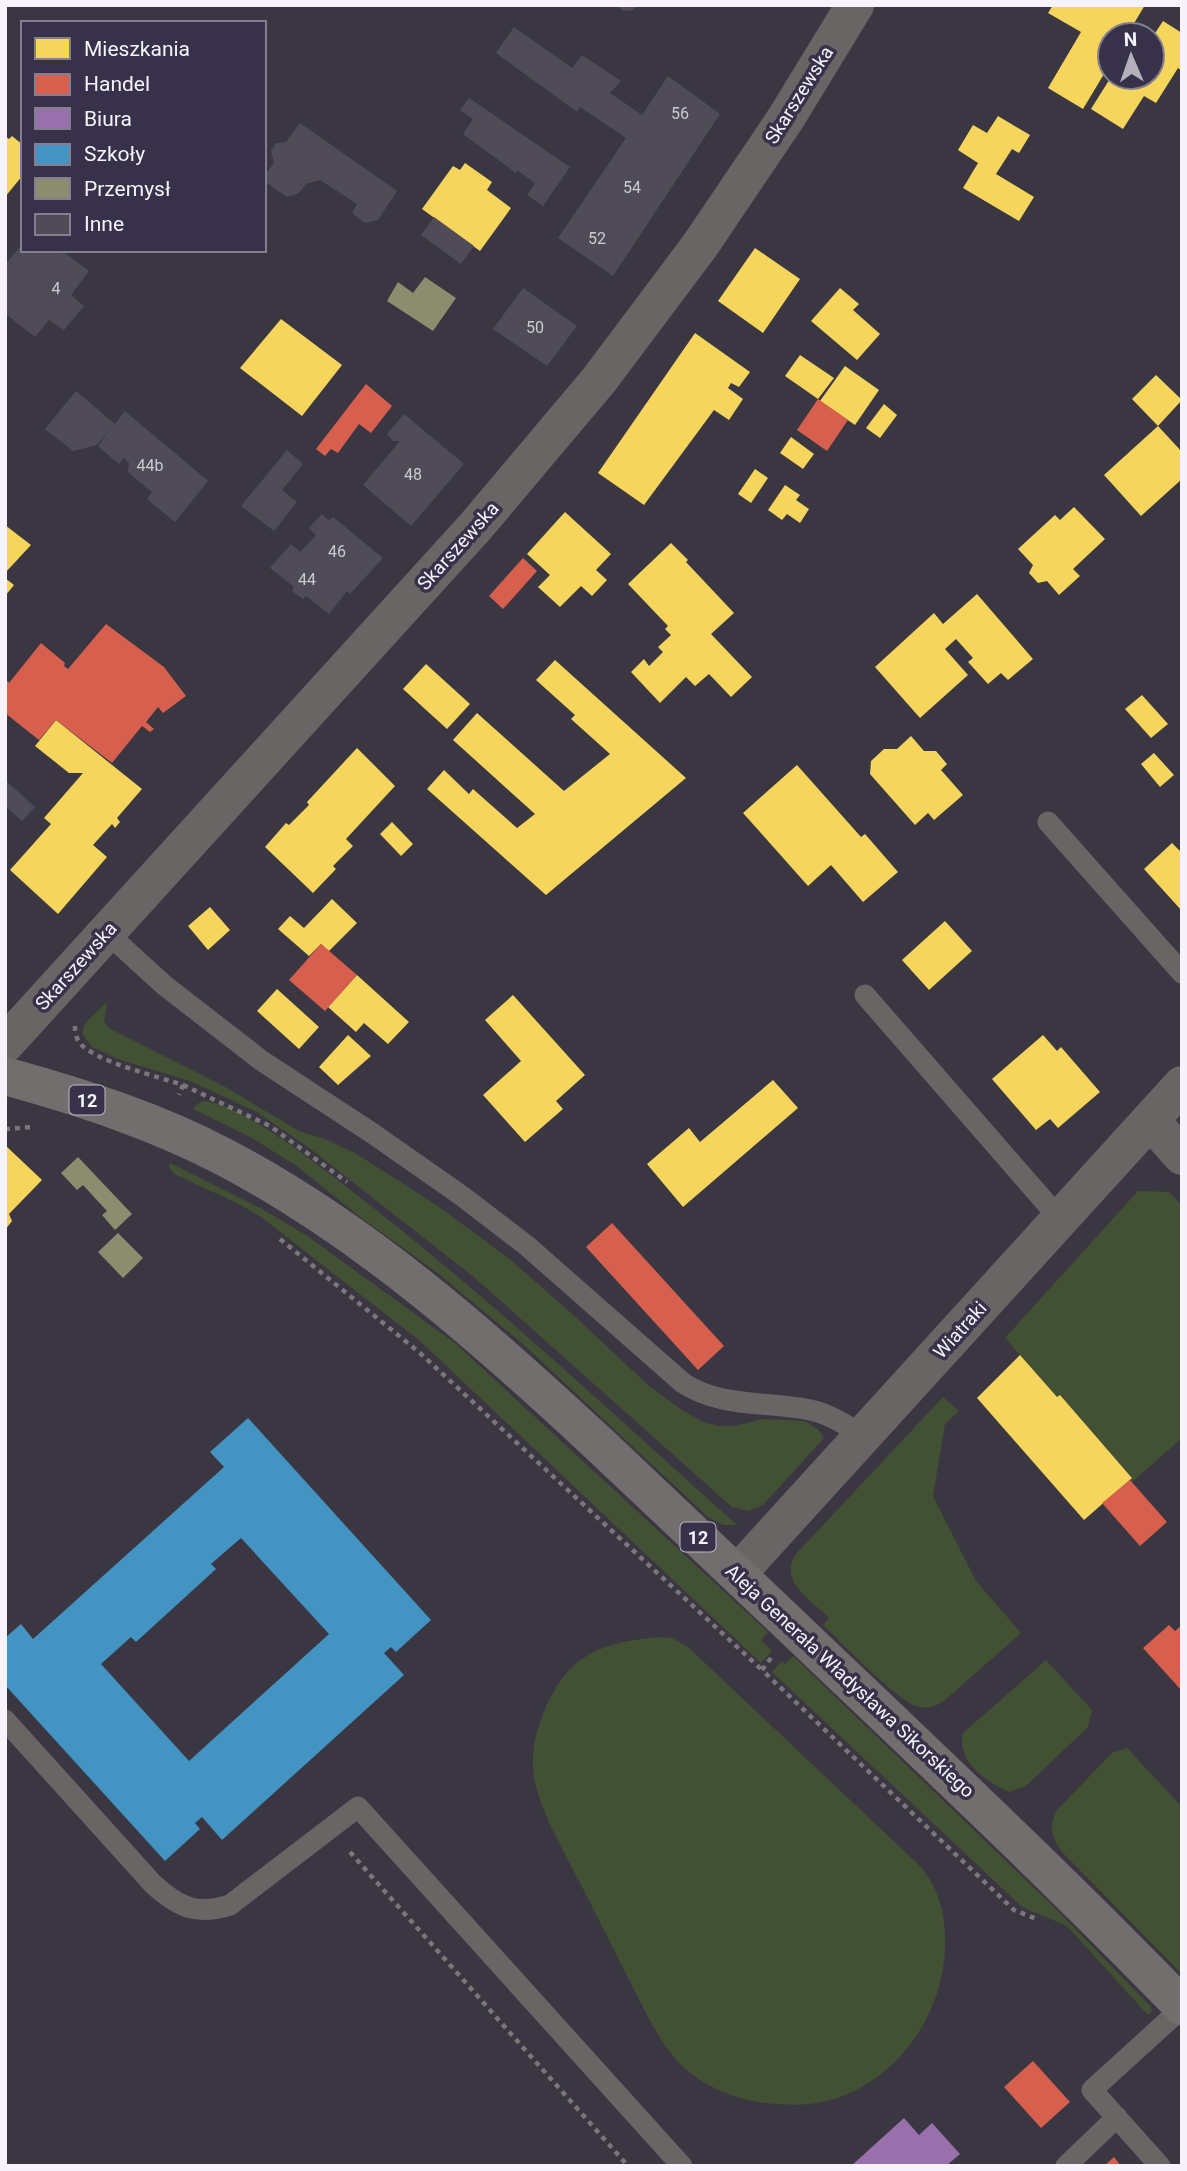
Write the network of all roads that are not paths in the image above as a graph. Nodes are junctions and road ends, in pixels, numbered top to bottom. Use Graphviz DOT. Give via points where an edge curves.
graph roads {
  1 [pos="855,5"];
  2 [pos="1048,822"];
  3 [pos="107,933"];
  4 [pos="1182,973"];
  5 [pos="865,995"];
  6 [pos="5,1044"];
  7 [pos="5,1076"];
  8 [pos="1182,1085"];
  9 [pos="1150,1120"];
  10 [pos="1182,1156"];
  11 [pos="1060,1219"];
  12 [pos="864,1436"];
  13 [pos="737,1574"];
  14 [pos="5,1720"];
  15 [pos="1182,2007"];
  16 [pos="1117,2117"];
  17 [pos="682,2166"];
  18 [pos="1066,2166"];
  19 [pos="1160,2166"];
  1 -- 3 [label="street, Skarszewska" via="786,118 599,380 477,526"];
  2 -- 4 [label="lane"];
  3 -- 6 [label="street, Skarszewska"];
  3 -- 12 [label="lane" via="164,985 262,1061 384,1141 526,1245 682,1383 717,1399 812,1410"];
  5 -- 11 [label="lane"];
  7 -- 13 [label="main road, Aleja Generała Władysława Sikorskiego / 12" via="166,1130 272,1184 409,1278 471,1328"];
  8 -- 9 [label="street, Wiatraki"];
  9 -- 10 [label="street"];
  9 -- 11 [label="street, Wiatraki"];
  11 -- 12 [label="street, Wiatraki"];
  12 -- 13 [label="street, Wiatraki"];
  13 -- 15 [label="main road, Aleja Generała Władysława Sikorskiego / 12" via="976,1800"];
  14 -- 17 [label="lane" via="153,1884 168,1897 198,1910 230,1905 358,1807"];
  15 -- 16 [label="lane" via="1092,2090"];
  16 -- 18 [label="lane"];
  16 -- 19 [label="lane"];
}
